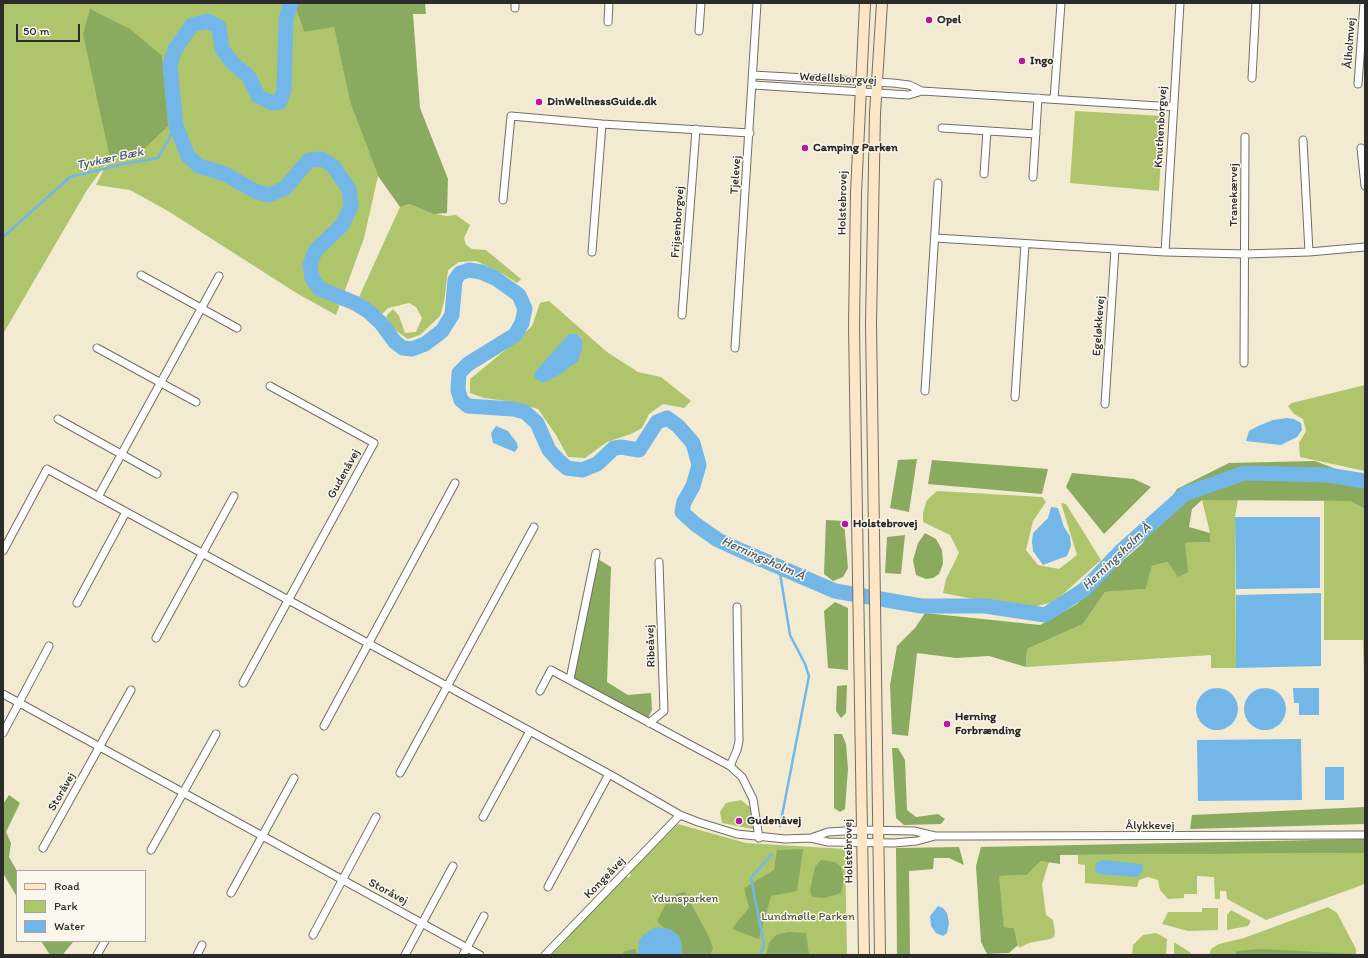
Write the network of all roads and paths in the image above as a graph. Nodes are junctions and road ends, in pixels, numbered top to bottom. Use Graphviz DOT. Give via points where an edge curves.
graph roads {
  1 [pos="609,3"];
  2 [pos="700,3"];
  3 [pos="757,3"];
  4 [pos="865,3"];
  5 [pos="882,3"];
  6 [pos="1061,3"];
  7 [pos="1180,3"];
  8 [pos="1256,3"];
  9 [pos="1364,3"];
  10 [pos="608,22"];
  11 [pos="698,31"];
  12 [pos="753,75"];
  13 [pos="1252,78"];
  14 [pos="1358,84"];
  15 [pos="753,85"];
  16 [pos="860,87"];
  17 [pos="877,87"];
  18 [pos="1038,98"];
  19 [pos="1054,99"];
  20 [pos="1174,107"];
  21 [pos="602,124"];
  22 [pos="942,128"];
  23 [pos="696,129"];
  24 [pos="987,131"];
  25 [pos="750,133"];
  26 [pos="1036,134"];
  27 [pos="1245,137"];
  28 [pos="1303,140"];
  29 [pos="1360,148"];
  30 [pos="984,174"];
  31 [pos="1033,177"];
  32 [pos="938,182"];
  33 [pos="1365,186"];
  34 [pos="503,200"];
  35 [pos="935,238"];
  36 [pos="1025,244"];
  37 [pos="1365,247"];
  38 [pos="1115,249"];
  39 [pos="592,252"];
  40 [pos="1165,252"];
  41 [pos="1309,252"];
  42 [pos="1245,254"];
  43 [pos="141,275"];
  44 [pos="219,276"];
  45 [pos="202,308"];
  46 [pos="682,315"];
  47 [pos="237,328"];
  48 [pos="97,348"];
  49 [pos="736,348"];
  50 [pos="1244,363"];
  51 [pos="161,383"];
  52 [pos="270,386"];
  53 [pos="925,391"];
  54 [pos="1015,397"];
  55 [pos="196,402"];
  56 [pos="1105,404"];
  57 [pos="58,419"];
  58 [pos="122,454"];
  59 [pos="157,474"];
  60 [pos="455,483"];
  61 [pos="234,496"];
  62 [pos="98,497"];
  63 [pos="126,512"];
  64 [pos="534,527"];
  65 [pos="3,551"];
  66 [pos="596,553"];
  67 [pos="203,554"];
  68 [pos="659,562"];
  69 [pos="288,600"];
  70 [pos="77,604"];
  71 [pos="737,607"];
  72 [pos="156,638"];
  73 [pos="369,644"];
  74 [pos="49,646"];
  75 [pos="570,679"];
  76 [pos="243,683"];
  77 [pos="447,686"];
  78 [pos="131,690"];
  79 [pos="540,691"];
  80 [pos="3,694"];
  81 [pos="19,702"];
  82 [pos="649,723"];
  83 [pos="324,726"];
  84 [pos="530,731"];
  85 [pos="3,733"];
  86 [pos="216,734"];
  87 [pos="100,748"];
  88 [pos="730,766"];
  89 [pos="400,773"];
  90 [pos="609,774"];
  91 [pos="294,778"];
  92 [pos="184,793"];
  93 [pos="680,815"];
  94 [pos="376,817"];
  95 [pos="483,817"];
  96 [pos="862,830"];
  97 [pos="879,830"];
  98 [pos="1365,835"];
  99 [pos="262,836"];
  100 [pos="936,836"];
  101 [pos="759,838"];
  102 [pos="811,838"];
  103 [pos="862,842"];
  104 [pos="879,842"];
  105 [pos="44,848"];
  106 [pos="151,850"];
  107 [pos="453,866"];
  108 [pos="343,880"];
  109 [pos="548,887"];
  110 [pos="231,893"];
  111 [pos="484,916"];
  112 [pos="423,923"];
  113 [pos="313,934"];
  114 [pos="104,942"];
  115 [pos="202,945"];
  116 [pos="466,948"];
  117 [pos="97,955"];
  118 [pos="197,955"];
  119 [pos="405,955"];
  120 [pos="462,955"];
  121 [pos="480,955"];
  122 [pos="545,955"];
  123 [pos="864,955"];
  124 [pos="880,955"];
  1 -- 10 [label="street"];
  2 -- 11 [label="street"];
  3 -- 12 [label="street, Tjelevej"];
  4 -- 16 [label="main road, Holstebrovej"];
  5 -- 17 [label="main road"];
  6 -- 19 [label="street"];
  7 -- 20 [label="street, Knuthenborgvej"];
  8 -- 13 [label="street"];
  9 -- 14 [label="street, Ålholmvej"];
  12 -- 15 [label="street, Tjelevej"];
  12 -- 16 [label="street, Wedellsborgvej"];
  15 -- 16 [label="street, Wedellsborgvej"];
  15 -- 25 [label="street, Tjelevej"];
  16 -- 17 [label="street, Wedellsborgvej"];
  16 -- 96 [label="main road, Holstebrovej" via="854,327"];
  17 -- 18 [label="street, Wedellsborgvej" via="908,95 922,90"];
  17 -- 97 [label="main road" via="871,323"];
  18 -- 19 [label="street, Wedellsborgvej"];
  18 -- 26 [label="street"];
  19 -- 20 [label="street, Wedellsborgvej"];
  20 -- 40 [label="street, Knuthenborgvej"];
  21 -- 23 [label="street"];
  21 -- 34 [label="street" via="511,116"];
  21 -- 39 [label="street"];
  22 -- 24 [label="street"];
  23 -- 25 [label="street"];
  23 -- 46 [label="street, Frijsenborgvej"];
  24 -- 26 [label="street"];
  24 -- 30 [label="street"];
  25 -- 49 [label="street, Tjelevej"];
  26 -- 31 [label="street"];
  27 -- 42 [label="street, Tranekærvej"];
  28 -- 41 [label="street"];
  29 -- 33 [label="street"];
  32 -- 35 [label="street"];
  35 -- 36 [label="street"];
  35 -- 53 [label="street"];
  36 -- 38 [label="street"];
  36 -- 54 [label="street"];
  37 -- 41 [label="street"];
  38 -- 40 [label="street"];
  38 -- 56 [label="street, Egeløkkevej"];
  40 -- 42 [label="street"];
  41 -- 42 [label="street"];
  42 -- 50 [label="street, Tranekærvej"];
  43 -- 45 [label="street"];
  44 -- 45 [label="street"];
  45 -- 47 [label="street"];
  45 -- 51 [label="street"];
  48 -- 51 [label="street"];
  51 -- 55 [label="street"];
  51 -- 58 [label="street"];
  52 -- 69 [label="street, Gudenåvej" via="374,443"];
  57 -- 58 [label="street"];
  58 -- 59 [label="street"];
  58 -- 62 [label="street"];
  60 -- 73 [label="street"];
  61 -- 67 [label="street"];
  62 -- 63 [label="street"];
  62 -- 65 [label="street" via="47,469"];
  63 -- 67 [label="street"];
  63 -- 70 [label="street"];
  64 -- 77 [label="street"];
  66 -- 75 [label="street"];
  67 -- 69 [label="street"];
  67 -- 72 [label="street"];
  68 -- 82 [label="street, Ribeåvej" via="664,711"];
  69 -- 73 [label="street"];
  69 -- 76 [label="street, Gudenåvej"];
  71 -- 88 [label="street" via="739,741"];
  73 -- 77 [label="street"];
  73 -- 83 [label="street"];
  74 -- 81 [label="street"];
  75 -- 79 [label="street" via="552,670"];
  75 -- 82 [label="street"];
  77 -- 84 [label="street"];
  77 -- 89 [label="street"];
  78 -- 87 [label="street, Storåvej"];
  80 -- 81 [label="street, Storåvej"];
  81 -- 85 [label="street"];
  81 -- 87 [label="street, Storåvej"];
  82 -- 88 [label="street"];
  84 -- 90 [label="street"];
  84 -- 95 [label="street"];
  86 -- 92 [label="street"];
  87 -- 92 [label="street, Storåvej"];
  87 -- 105 [label="street, Storåvej"];
  88 -- 101 [label="street" via="742,777 753,799"];
  90 -- 93 [label="street"];
  90 -- 109 [label="street"];
  91 -- 99 [label="street"];
  92 -- 99 [label="street, Storåvej"];
  92 -- 106 [label="street"];
  93 -- 101 [label="street" via="716,829"];
  93 -- 122 [label="street, Kongeåvej"];
  94 -- 108 [label="street"];
  96 -- 97 [label="street, Ålykkevej"];
  96 -- 102 [label="street" via="828,832"];
  96 -- 103 [label="main road, Holstebrovej"];
  97 -- 100 [label="street, Ålykkevej" via="914,831"];
  97 -- 104 [label="main road"];
  98 -- 100 [label="street, Ålykkevej"];
  99 -- 108 [label="street, Storåvej"];
  99 -- 110 [label="street"];
  100 -- 104 [label="street, Ålykkevej" via="917,841"];
  101 -- 102 [label="street"];
  102 -- 103 [label="street" via="828,842"];
  103 -- 104 [label="street"];
  103 -- 123 [label="main road, Holstebrovej"];
  104 -- 124 [label="main road"];
  107 -- 112 [label="street"];
  108 -- 112 [label="street, Storåvej"];
  108 -- 113 [label="street"];
  111 -- 116 [label="street"];
  112 -- 116 [label="street, Storåvej"];
  112 -- 119 [label="street"];
  114 -- 117 [label="street"];
  115 -- 118 [label="street"];
  116 -- 120 [label="street"];
  116 -- 121 [label="street, Storåvej"];
}
